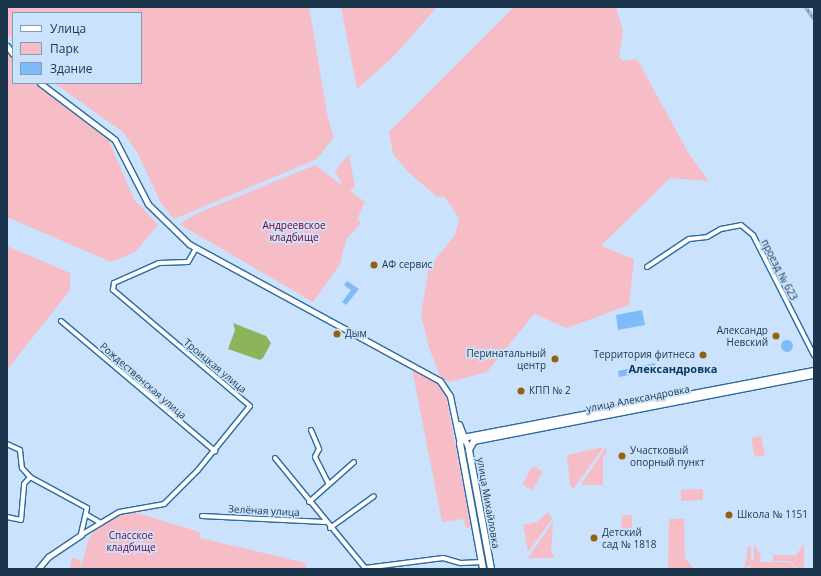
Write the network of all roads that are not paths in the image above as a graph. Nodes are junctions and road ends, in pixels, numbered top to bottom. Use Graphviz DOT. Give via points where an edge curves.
graph roads {
  1 [pos="41,84"];
  2 [pos="196,248"];
  3 [pos="647,267"];
  4 [pos="61,321"];
  5 [pos="814,355"];
  6 [pos="814,372"];
  7 [pos="456,418"];
  8 [pos="461,428"];
  9 [pos="311,430"];
  10 [pos="477,436"];
  11 [pos="462,440"];
  12 [pos="7,444"];
  13 [pos="469,450"];
  14 [pos="215,451"];
  15 [pos="275,458"];
  16 [pos="354,462"];
  17 [pos="30,477"];
  18 [pos="329,484"];
  19 [pos="374,496"];
  20 [pos="309,502"];
  21 [pos="87,515"];
  22 [pos="202,516"];
  23 [pos="7,517"];
  24 [pos="325,522"];
  25 [pos="101,523"];
  26 [pos="330,528"];
  27 [pos="81,535"];
  28 [pos="482,562"];
  29 [pos="38,569"];
  30 [pos="483,569"];
  31 [pos="491,569"];
  1 -- 2 [label="street" via="115,140 148,204 181,238"];
  2 -- 7 [label="street" via="435,378 447,391"];
  2 -- 14 [label="street, Троицкая улица" via="188,262 159,263 114,284 113,290 250,406"];
  3 -- 5 [label="street, проезд № 623" via="689,239 707,237 721,229 741,225 752,235"];
  4 -- 14 [label="street, Рождественская улица"];
  6 -- 10 [label="main road, улица Александровка"];
  6 -- 10 [label="main road, улица Александровка" via="781,376"];
  7 -- 8 [label="street"];
  7 -- 11 [label="street"];
  8 -- 10 [label="street"];
  8 -- 11 [label="street"];
  9 -- 18 [label="street" via="319,449 315,457"];
  10 -- 11 [label="main road, улица Александровка"];
  10 -- 13 [label="main road"];
  11 -- 13 [label="street, улица Михайловка"];
  11 -- 28 [label="main road, улица Михайловка"];
  12 -- 17 [label="street" via="20,450 22,468"];
  13 -- 31 [label="main road, улица Михайловка"];
  14 -- 25 [label="street, Троицкая улица" via="164,504 153,508 125,510"];
  15 -- 20 [label="street"];
  16 -- 18 [label="street"];
  17 -- 21 [label="street" via="82,503 87,508"];
  17 -- 23 [label="street" via="24,484 21,520"];
  18 -- 20 [label="street"];
  19 -- 26 [label="street"];
  20 -- 24 [label="street"];
  21 -- 25 [label="street"];
  21 -- 27 [label="street"];
  22 -- 24 [label="street, Зелёная улица"];
  24 -- 26 [label="street"];
  25 -- 27 [label="street, Троицкая улица"];
  26 -- 28 [label="street" via="365,568 443,558 462,563"];
  27 -- 29 [label="street" via="48,557"];
  28 -- 30 [label="main road, улица Михайловка"];
}
